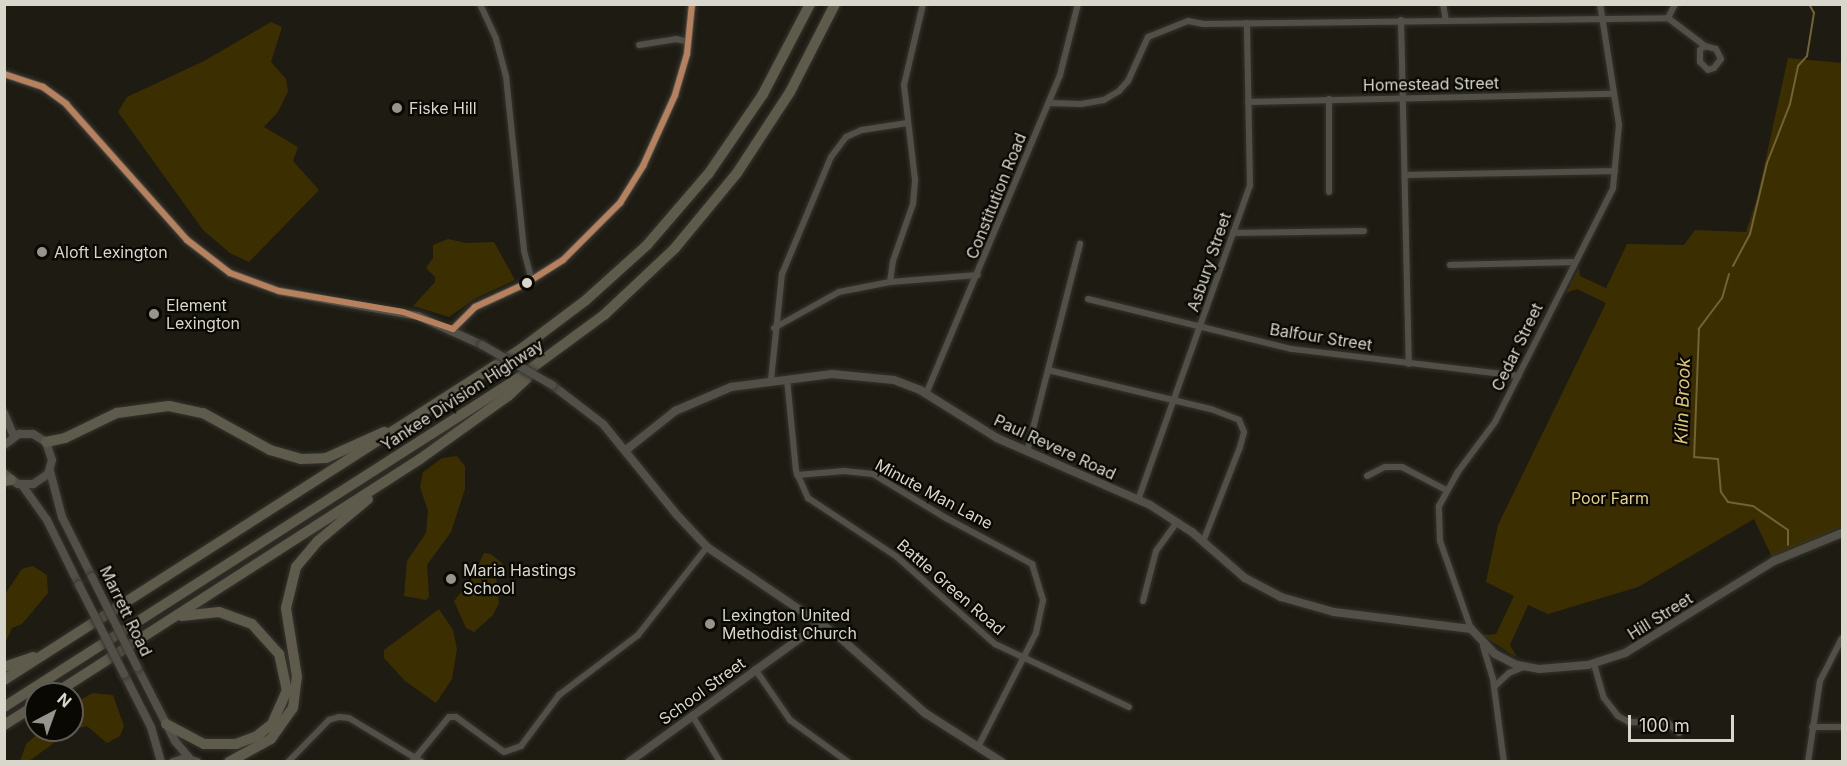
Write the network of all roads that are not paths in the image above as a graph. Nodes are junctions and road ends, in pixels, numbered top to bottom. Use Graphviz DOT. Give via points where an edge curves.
graph roads {
  1 [pos="480,4"];
  2 [pos="692,4"];
  3 [pos="810,4"];
  4 [pos="835,4"];
  5 [pos="923,4"];
  6 [pos="1078,4"];
  7 [pos="1443,4"];
  8 [pos="1600,4"];
  9 [pos="1675,4"];
  10 [pos="1601,16"];
  11 [pos="1668,18"];
  12 [pos="1401,20"];
  13 [pos="1446,21"];
  14 [pos="1247,23"];
  15 [pos="689,42"];
  16 [pos="639,45"];
  17 [pos="1705,46"];
  18 [pos="4,74"];
  19 [pos="1614,94"];
  20 [pos="1405,98"];
  21 [pos="1329,99"];
  22 [pos="1248,102"];
  23 [pos="1049,103"];
  24 [pos="907,123"];
  25 [pos="1615,171"];
  26 [pos="1406,175"];
  27 [pos="1329,192"];
  28 [pos="1364,231"];
  29 [pos="1233,233"];
  30 [pos="1080,244"];
  31 [pos="1572,262"];
  32 [pos="1449,265"];
  33 [pos="978,275"];
  34 [pos="532,280"];
  35 [pos="890,282"];
  36 [pos="1088,299"];
  37 [pos="1201,326"];
  38 [pos="774,328"];
  39 [pos="453,329"];
  40 [pos="543,361"];
  41 [pos="1409,364"];
  42 [pos="1048,370"];
  43 [pos="1518,376"];
  44 [pos="787,379"];
  45 [pos="771,380"];
  46 [pos="926,394"];
  47 [pos="1174,400"];
  48 [pos="4,413"];
  49 [pos="401,426"];
  50 [pos="15,436"];
  51 [pos="46,442"];
  52 [pos="4,445"];
  53 [pos="626,450"];
  54 [pos="1027,452"];
  55 [pos="50,471"];
  56 [pos="396,475"];
  57 [pos="797,475"];
  58 [pos="1367,476"];
  59 [pos="7,478"];
  60 [pos="22,485"];
  61 [pos="1446,490"];
  62 [pos="1138,500"];
  63 [pos="1177,522"];
  64 [pos="1842,533"];
  65 [pos="1203,542"];
  66 [pos="707,547"];
  67 [pos="1143,601"];
  68 [pos="172,619"];
  69 [pos="821,623"];
  70 [pos="1471,629"];
  71 [pos="1842,638"];
  72 [pos="1483,646"];
  73 [pos="47,652"];
  74 [pos="1022,659"];
  75 [pos="1594,664"];
  76 [pos="1523,667"];
  77 [pos="4,668"];
  78 [pos="755,669"];
  79 [pos="4,680"];
  80 [pos="73,682"];
  81 [pos="1495,686"];
  82 [pos="4,707"];
  83 [pos="1129,707"];
  84 [pos="24,712"];
  85 [pos="692,715"];
  86 [pos="166,724"];
  87 [pos="4,725"];
  88 [pos="1812,727"];
  89 [pos="1842,727"];
  90 [pos="1680,733"];
  91 [pos="978,747"];
  92 [pos="193,760"];
  93 [pos="413,760"];
  94 [pos="161,762"];
  95 [pos="173,762"];
  96 [pos="229,762"];
  97 [pos="288,762"];
  98 [pos="422,762"];
  99 [pos="629,762"];
  100 [pos="720,762"];
  101 [pos="848,762"];
  102 [pos="1002,762"];
  103 [pos="1504,762"];
  104 [pos="1808,762"];
  1 -- 34 [label="street" via="504,66 524,251"];
  2 -- 15 [label="street"];
  3 -- 49 [label="highway, Yankee Division Highway" via="741,128 692,194 646,245 554,326"];
  4 -- 40 [label="highway, Yankee Division Highway" via="776,116 719,196 640,283"];
  5 -- 24 [label="street" via="905,71"];
  6 -- 23 [label="street, Constitution Road" via="1070,49"];
  7 -- 13 [label="street"];
  8 -- 10 [label="street, Cedar Street"];
  9 -- 11 [label="street"];
  10 -- 11 [label="street"];
  10 -- 13 [label="street"];
  10 -- 19 [label="street, Cedar Street"];
  11 -- 17 [label="street"];
  12 -- 13 [label="street"];
  12 -- 14 [label="street"];
  12 -- 20 [label="street"];
  14 -- 22 [label="street, Asbury Street"];
  14 -- 23 [label="street" via="1188,21 1167,26 1148,37 1128,81 1119,91 1104,100 1081,104"];
  15 -- 16 [label="street" via="676,39"];
  15 -- 34 [label="street" via="668,112 628,192 584,242"];
  18 -- 39 [label="main road" via="43,87 66,104 187,240 230,273 279,291 403,312"];
  19 -- 20 [label="street, Homestead Street"];
  19 -- 25 [label="street, Cedar Street" via="1618,125"];
  20 -- 21 [label="street, Homestead Street"];
  20 -- 26 [label="street"];
  21 -- 22 [label="street, Homestead Street"];
  21 -- 27 [label="street"];
  22 -- 29 [label="street, Asbury Street" via="1250,185"];
  23 -- 33 [label="street, Constitution Road"];
  24 -- 35 [label="street" via="915,180 913,204 893,261"];
  24 -- 38 [label="street" via="862,130 838,145 787,259"];
  25 -- 26 [label="street"];
  25 -- 31 [label="street, Cedar Street" via="1613,188"];
  26 -- 41 [label="street"];
  28 -- 29 [label="street"];
  29 -- 37 [label="street, Asbury Street"];
  30 -- 42 [label="street"];
  31 -- 32 [label="street"];
  31 -- 43 [label="street, Cedar Street"];
  33 -- 35 [label="street"];
  33 -- 46 [label="street, Constitution Road"];
  34 -- 39 [label="street" via="475,308"];
  35 -- 38 [label="street" via="839,292"];
  36 -- 37 [label="street, Balfour Street"];
  37 -- 41 [label="street, Balfour Street" via="1292,349"];
  37 -- 47 [label="street, Asbury Street"];
  38 -- 45 [label="street"];
  39 -- 53 [label="main road, bridge" via="590,411"];
  40 -- 56 [label="highway" via="508,396"];
  40 -- 82 [label="highway, Yankee Division Highway"];
  41 -- 43 [label="street, Balfour Street"];
  42 -- 47 [label="street"];
  42 -- 54 [label="street"];
  43 -- 61 [label="street, Cedar Street" via="1495,422"];
  44 -- 45 [label="street, Paul Revere Road"];
  44 -- 46 [label="street, Paul Revere Road" via="858,374 894,380"];
  44 -- 57 [label="street, Battle Green Road"];
  45 -- 53 [label="street, Paul Revere Road" via="731,387 692,401"];
  46 -- 54 [label="street, Paul Revere Road"];
  47 -- 62 [label="street, Asbury Street"];
  47 -- 65 [label="street" via="1235,417 1244,432"];
  48 -- 50 [label="main road"];
  49 -- 51 [label="highway" via="329,457 305,460 275,452 199,411 170,406 117,413 65,438"];
  49 -- 73 [label="highway, Yankee Division Highway"];
  50 -- 51 [label="main road" via="33,434"];
  50 -- 52 [label="main road"];
  51 -- 55 [label="main road, Marrett Road" via="52,455"];
  53 -- 66 [label="main road"];
  54 -- 62 [label="street, Paul Revere Road"];
  55 -- 60 [label="main road" via="38,482"];
  55 -- 86 [label="main road, Marrett Road, bridge" via="62,517"];
  56 -- 68 [label="highway"];
  56 -- 96 [label="highway" via="318,541 298,564 289,585 286,608 297,677 293,708 270,739"];
  57 -- 74 [label="street, Battle Green Road" via="808,498 897,557 980,633"];
  57 -- 74 [label="street, Minute Man Lane" via="852,470 873,474 946,518 1022,555 1038,573 1043,600 1036,633"];
  58 -- 61 [label="street" via="1385,467 1402,467"];
  59 -- 60 [label="main road"];
  60 -- 94 [label="main road, Marrett Road, bridge" via="47,520 150,727"];
  61 -- 70 [label="street, Cedar Street" via="1439,506 1439,536"];
  62 -- 63 [label="street, Paul Revere Road"];
  63 -- 65 [label="street, Paul Revere Road"];
  63 -- 67 [label="street" via="1156,551"];
  64 -- 75 [label="street, Hill Street" via="1774,561 1637,647"];
  65 -- 70 [label="street, Paul Revere Road" via="1245,578 1299,604"];
  66 -- 69 [label="main road"];
  66 -- 93 [label="street" via="638,634 569,685 513,751 496,748 456,717 449,717"];
  68 -- 80 [label="highway"];
  68 -- 86 [label="highway" via="213,611 252,624 279,654 287,691 272,724 241,743 209,746"];
  69 -- 78 [label="street, School Street"];
  69 -- 91 [label="main road" via="925,713"];
  70 -- 72 [label="street, Cedar Street"];
  71 -- 88 [label="street" via="1820,681"];
  72 -- 76 [label="street, Hill Street"];
  72 -- 81 [label="street, Cedar Street"];
  73 -- 77 [label="highway"];
  73 -- 79 [label="highway, Yankee Division Highway"];
  74 -- 83 [label="street, Battle Green Road"];
  74 -- 91 [label="street, Minute Man Lane"];
  75 -- 76 [label="street, Hill Street" via="1550,669"];
  75 -- 90 [label="street" via="1605,701 1618,716 1629,722 1668,723"];
  76 -- 81 [label="street"];
  78 -- 85 [label="street, School Street"];
  78 -- 101 [label="street" via="790,720"];
  81 -- 103 [label="street, Cedar Street"];
  84 -- 87 [label="highway"];
  85 -- 99 [label="street, School Street"];
  85 -- 100 [label="street"];
  86 -- 92 [label="main road, Marrett Road"];
  88 -- 89 [label="street"];
  88 -- 104 [label="street"];
  91 -- 102 [label="main road"];
  92 -- 95 [label="main road"];
  93 -- 97 [label="street" via="349,718 339,717 329,720"];
  93 -- 98 [label="street"];
}
